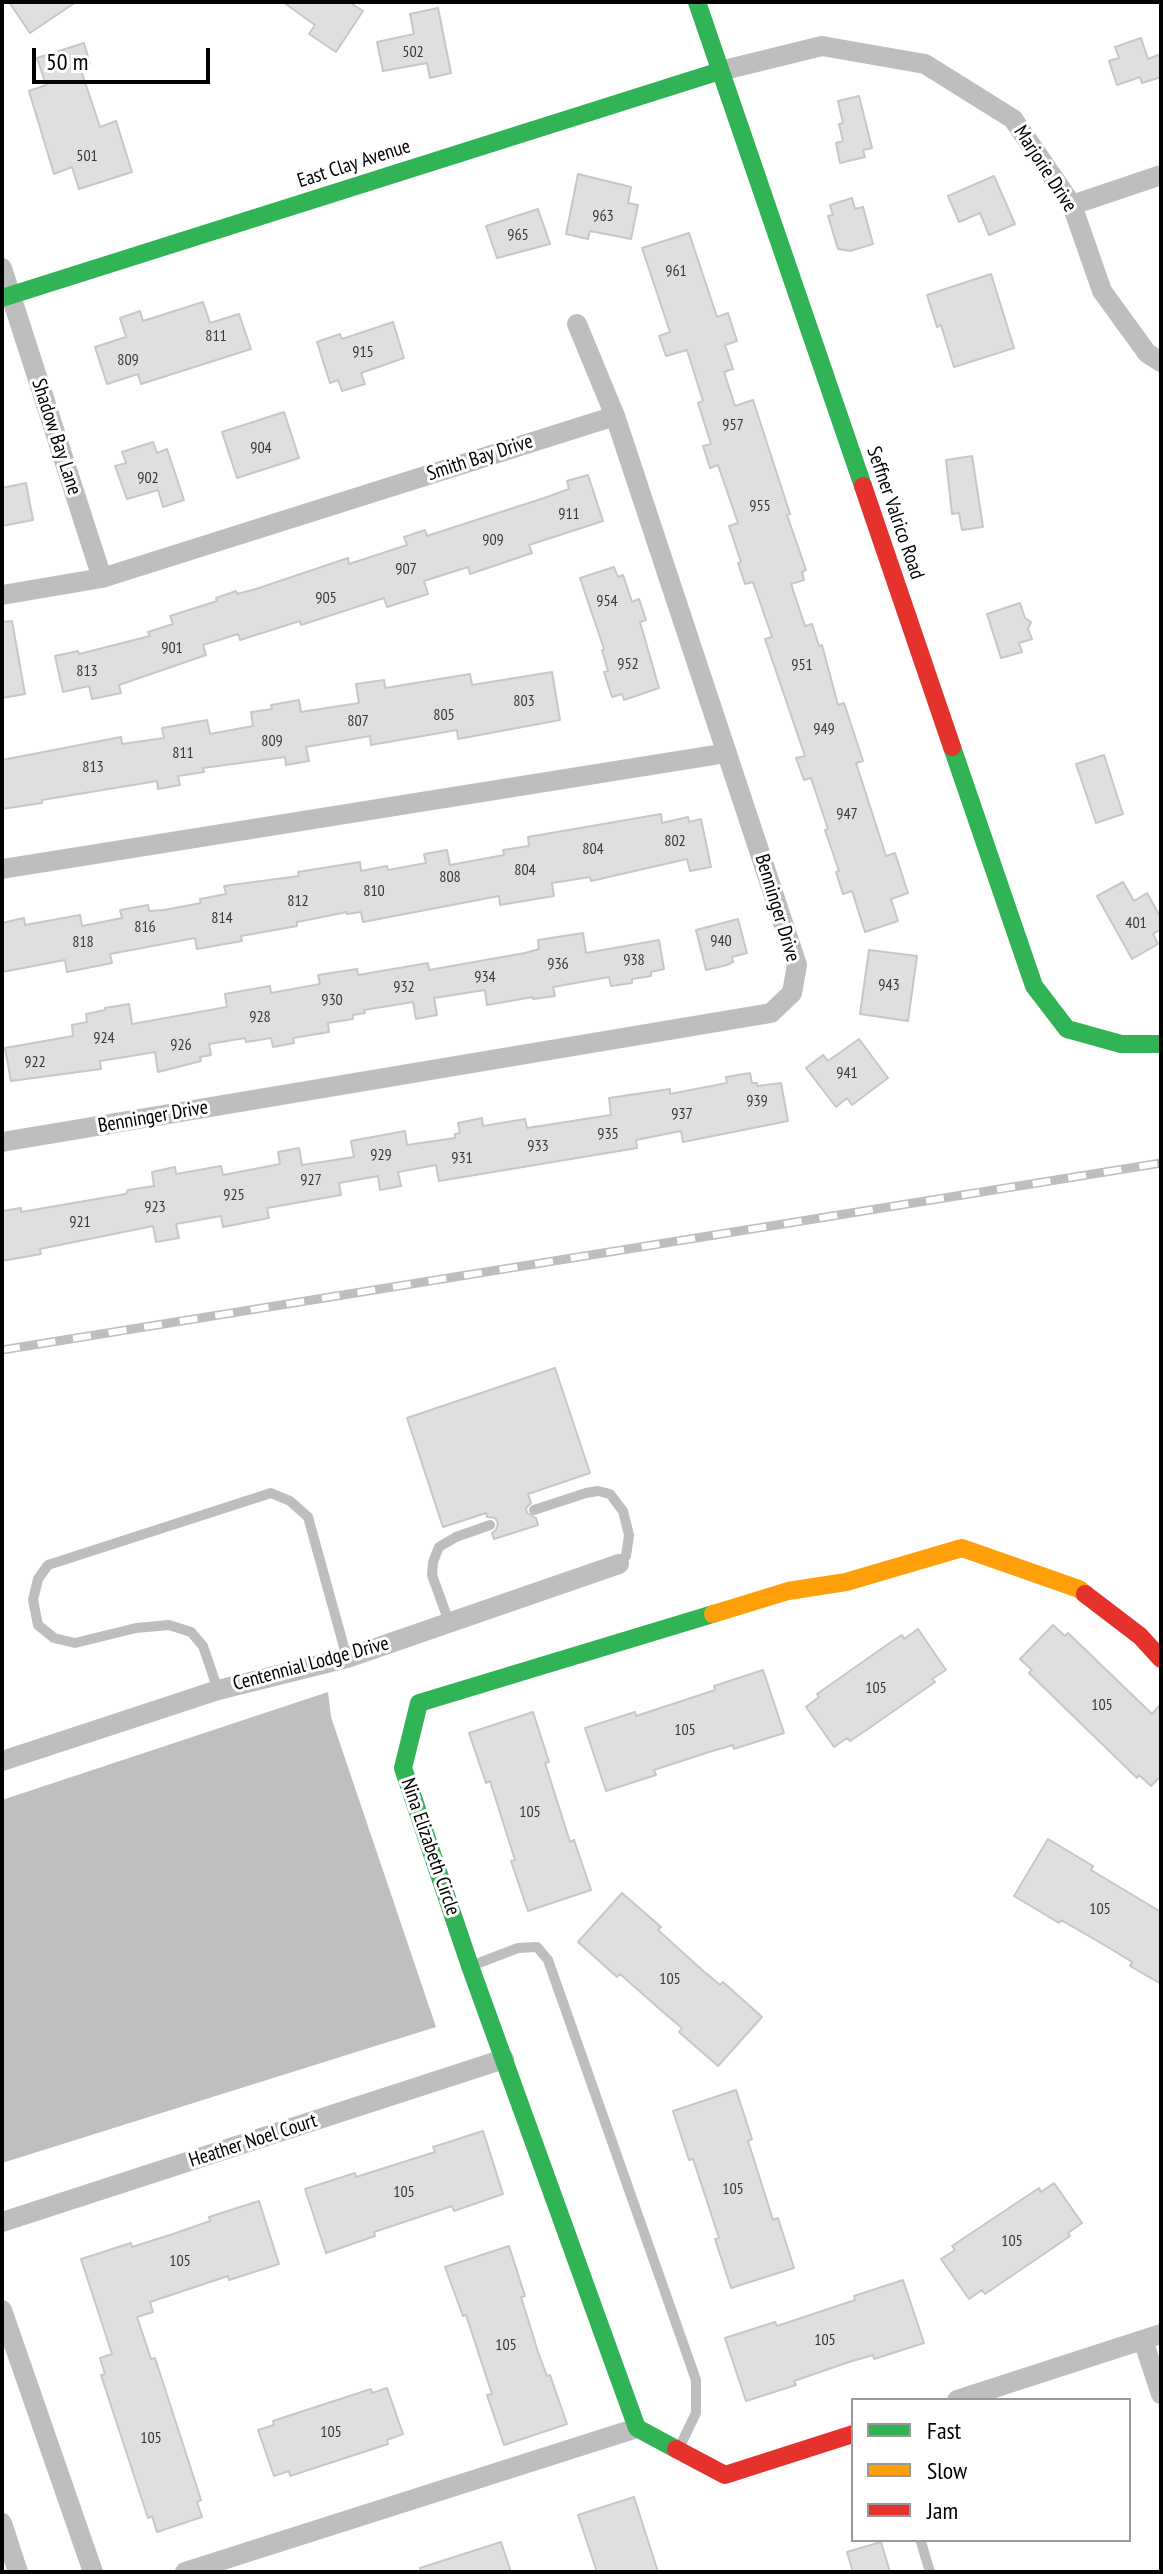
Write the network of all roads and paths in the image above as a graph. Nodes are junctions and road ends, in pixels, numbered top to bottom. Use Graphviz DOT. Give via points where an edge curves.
graph roads {
  1 [pos="697,2"];
  2 [pos="720,71"];
  3 [pos="1161,175"];
  4 [pos="1072,205"];
  5 [pos="2,268"];
  6 [pos="7,297"];
  7 [pos="577,324"];
  8 [pos="1161,362"];
  9 [pos="615,416"];
  10 [pos="102,578"];
  11 [pos="2,595"];
  12 [pos="727,753"];
  13 [pos="2,869"];
  14 [pos="1161,1044"];
  15 [pos="2,1142"];
  16 [pos="534,1510"];
  17 [pos="490,1525"];
  18 [pos="619,1564"];
  19 [pos="449,1622"];
  20 [pos="347,1658"];
  21 [pos="1161,1659"];
  22 [pos="218,1690"];
  23 [pos="2,1761"];
  24 [pos="470,1966"];
  25 [pos="504,2059"];
  26 [pos="2,2222"];
  27 [pos="2,2310"];
  28 [pos="1152,2337"];
  29 [pos="1161,2394"];
  30 [pos="963,2398"];
  31 [pos="637,2428"];
  32 [pos="851,2435"];
  33 [pos="678,2450"];
  34 [pos="2,2523"];
  35 [pos="921,2542"];
  36 [pos="18,2572"];
  37 [pos="93,2572"];
  38 [pos="185,2572"];
  39 [pos="930,2572"];
  1 -- 2 [label="street, Seffner Valrico Road"];
  2 -- 4 [label="street, Marjorie Drive" via="822,46 925,64 1013,119"];
  2 -- 6 [label="street, East Clay Avenue"];
  2 -- 14 [label="street, Seffner Valrico Road" via="1034,986 1067,1029 1121,1044"];
  3 -- 4 [label="street"];
  4 -- 8 [label="street, Marjorie Drive" via="1102,291 1147,353"];
  5 -- 6 [label="street, Shadow Bay Lane"];
  6 -- 10 [label="street, Shadow Bay Lane"];
  7 -- 9 [label="street"];
  9 -- 10 [label="street, Smith Bay Drive"];
  9 -- 12 [label="street"];
  10 -- 11 [label="street, Smith Bay Drive"];
  12 -- 13 [label="street"];
  12 -- 15 [label="street, Benninger Drive" via="797,965 792,993 771,1013"];
  16 -- 18 [label="lane" via="586,1493 610,1494 623,1511 629,1535 626,1556"];
  17 -- 19 [label="lane" via="439,1547 432,1575"];
  18 -- 19 [label="street, Centennial Lodge Drive"];
  19 -- 20 [label="street, Centennial Lodge Drive"];
  20 -- 22 [label="street, Centennial Lodge Drive"];
  20 -- 22 [label="lane" via="308,1517 271,1493 48,1565 38,1579 33,1600 38,1625 54,1638 75,1643 169,1625 191,1632 203,1646"];
  21 -- 24 [label="street, Nina Elizabeth Circle" via="1079,1589 962,1548 846,1582 788,1591 419,1703 403,1768"];
  22 -- 23 [label="street, Centennial Lodge Drive"];
  24 -- 25 [label="street, Nina Elizabeth Circle"];
  24 -- 33 [label="lane" via="518,1948 537,1947 548,1960 696,2380 696,2413"];
  25 -- 26 [label="street, Heather Noel Court"];
  25 -- 31 [label="street, Nina Elizabeth Circle"];
  27 -- 37 [label="street"];
  28 -- 29 [label="street"];
  28 -- 30 [label="street"];
  31 -- 33 [label="street"];
  31 -- 38 [label="street"];
  32 -- 33 [label="street" via="725,2475"];
  34 -- 36 [label="street"];
  35 -- 39 [label="lane"];
}
